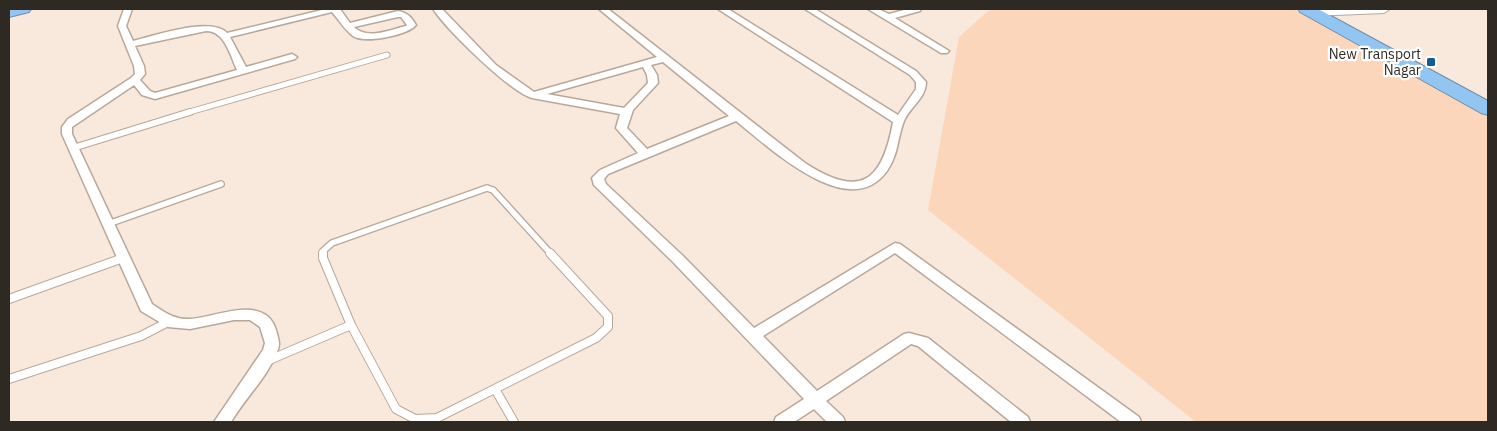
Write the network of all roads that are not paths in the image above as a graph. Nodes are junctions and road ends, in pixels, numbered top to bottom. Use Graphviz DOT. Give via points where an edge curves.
graph roads {
  1 [pos="23,9"];
  2 [pos="128,9"];
  3 [pos="335,9"];
  4 [pos="437,9"];
  5 [pos="603,9"];
  6 [pos="722,9"];
  7 [pos="825,9"];
  8 [pos="872,9"];
  9 [pos="917,9"];
  10 [pos="1384,9"];
  11 [pos="812,10"];
  12 [pos="1316,10"];
  13 [pos="9,12"];
  14 [pos="888,17"];
  15 [pos="349,26"];
  16 [pos="224,36"];
  17 [pos="131,44"];
  18 [pos="944,51"];
  19 [pos="387,55"];
  20 [pos="292,57"];
  21 [pos="665,58"];
  22 [pos="646,64"];
  23 [pos="243,71"];
  24 [pos="135,80"];
  25 [pos="532,95"];
  26 [pos="1488,99"];
  27 [pos="1488,109"];
  28 [pos="626,112"];
  29 [pos="736,117"];
  30 [pos="899,120"];
  31 [pos="73,148"];
  32 [pos="645,154"];
  33 [pos="221,184"];
  34 [pos="108,224"];
  35 [pos="123,258"];
  36 [pos="9,299"];
  37 [pos="168,322"];
  38 [pos="350,325"];
  39 [pos="752,336"];
  40 [pos="266,361"];
  41 [pos="9,379"];
  42 [pos="495,389"];
  43 [pos="816,401"];
  44 [pos="222,422"];
  45 [pos="514,422"];
  46 [pos="782,422"];
  47 [pos="837,422"];
  48 [pos="1022,422"];
  49 [pos="1133,422"];
  1 -- 13 [label="highway"];
  2 -- 17 [label="street" via="122,26"];
  3 -- 15 [label="street"];
  3 -- 16 [label="street"];
  4 -- 25 [label="street" via="493,66"];
  5 -- 21 [label="street"];
  6 -- 30 [label="street"];
  7 -- 11 [label="street"];
  8 -- 14 [label="street"];
  9 -- 14 [label="street"];
  10 -- 12 [label="street"];
  11 -- 30 [label="street" via="918,78 921,88"];
  12 -- 26 [label="highway"];
  12 -- 27 [label="highway"];
  14 -- 18 [label="street"];
  15 -- 15 [label="street" via="398,14 412,25 365,37"];
  16 -- 17 [label="street" via="219,30 204,28"];
  16 -- 23 [label="street"];
  17 -- 24 [label="street" via="140,74"];
  19 -- 31 [label="lane"];
  20 -- 23 [label="street"];
  21 -- 22 [label="street"];
  21 -- 29 [label="street"];
  22 -- 25 [label="street"];
  22 -- 28 [label="street" via="653,83"];
  23 -- 24 [label="street" via="155,96 146,93"];
  24 -- 31 [label="street" via="72,121 67,127 67,134"];
  25 -- 28 [label="street"];
  28 -- 32 [label="street" via="621,128"];
  29 -- 30 [label="street" via="813,173 846,185 861,186 883,169 898,133"];
  29 -- 32 [label="street"];
  31 -- 34 [label="street"];
  32 -- 39 [label="street" via="604,172 598,178 600,185"];
  33 -- 34 [label="lane"];
  34 -- 35 [label="street"];
  35 -- 36 [label="lane"];
  35 -- 37 [label="street" via="146,308"];
  37 -- 40 [label="street" via="190,324 234,315 253,315 266,324 272,344"];
  37 -- 41 [label="lane" via="141,336"];
  38 -- 40 [label="lane"];
  38 -- 42 [label="lane" via="396,409 407,417 420,421 437,418"];
  38 -- 42 [label="lane" via="323,251 332,243 468,193 487,188 494,190 608,316 608,327 596,338"];
  39 -- 43 [label="street"];
  39 -- 49 [label="street" via="895,247"];
  40 -- 44 [label="street"];
  42 -- 45 [label="lane"];
  43 -- 46 [label="street"];
  43 -- 47 [label="street"];
  43 -- 48 [label="street" via="909,338 916,338"];
}
